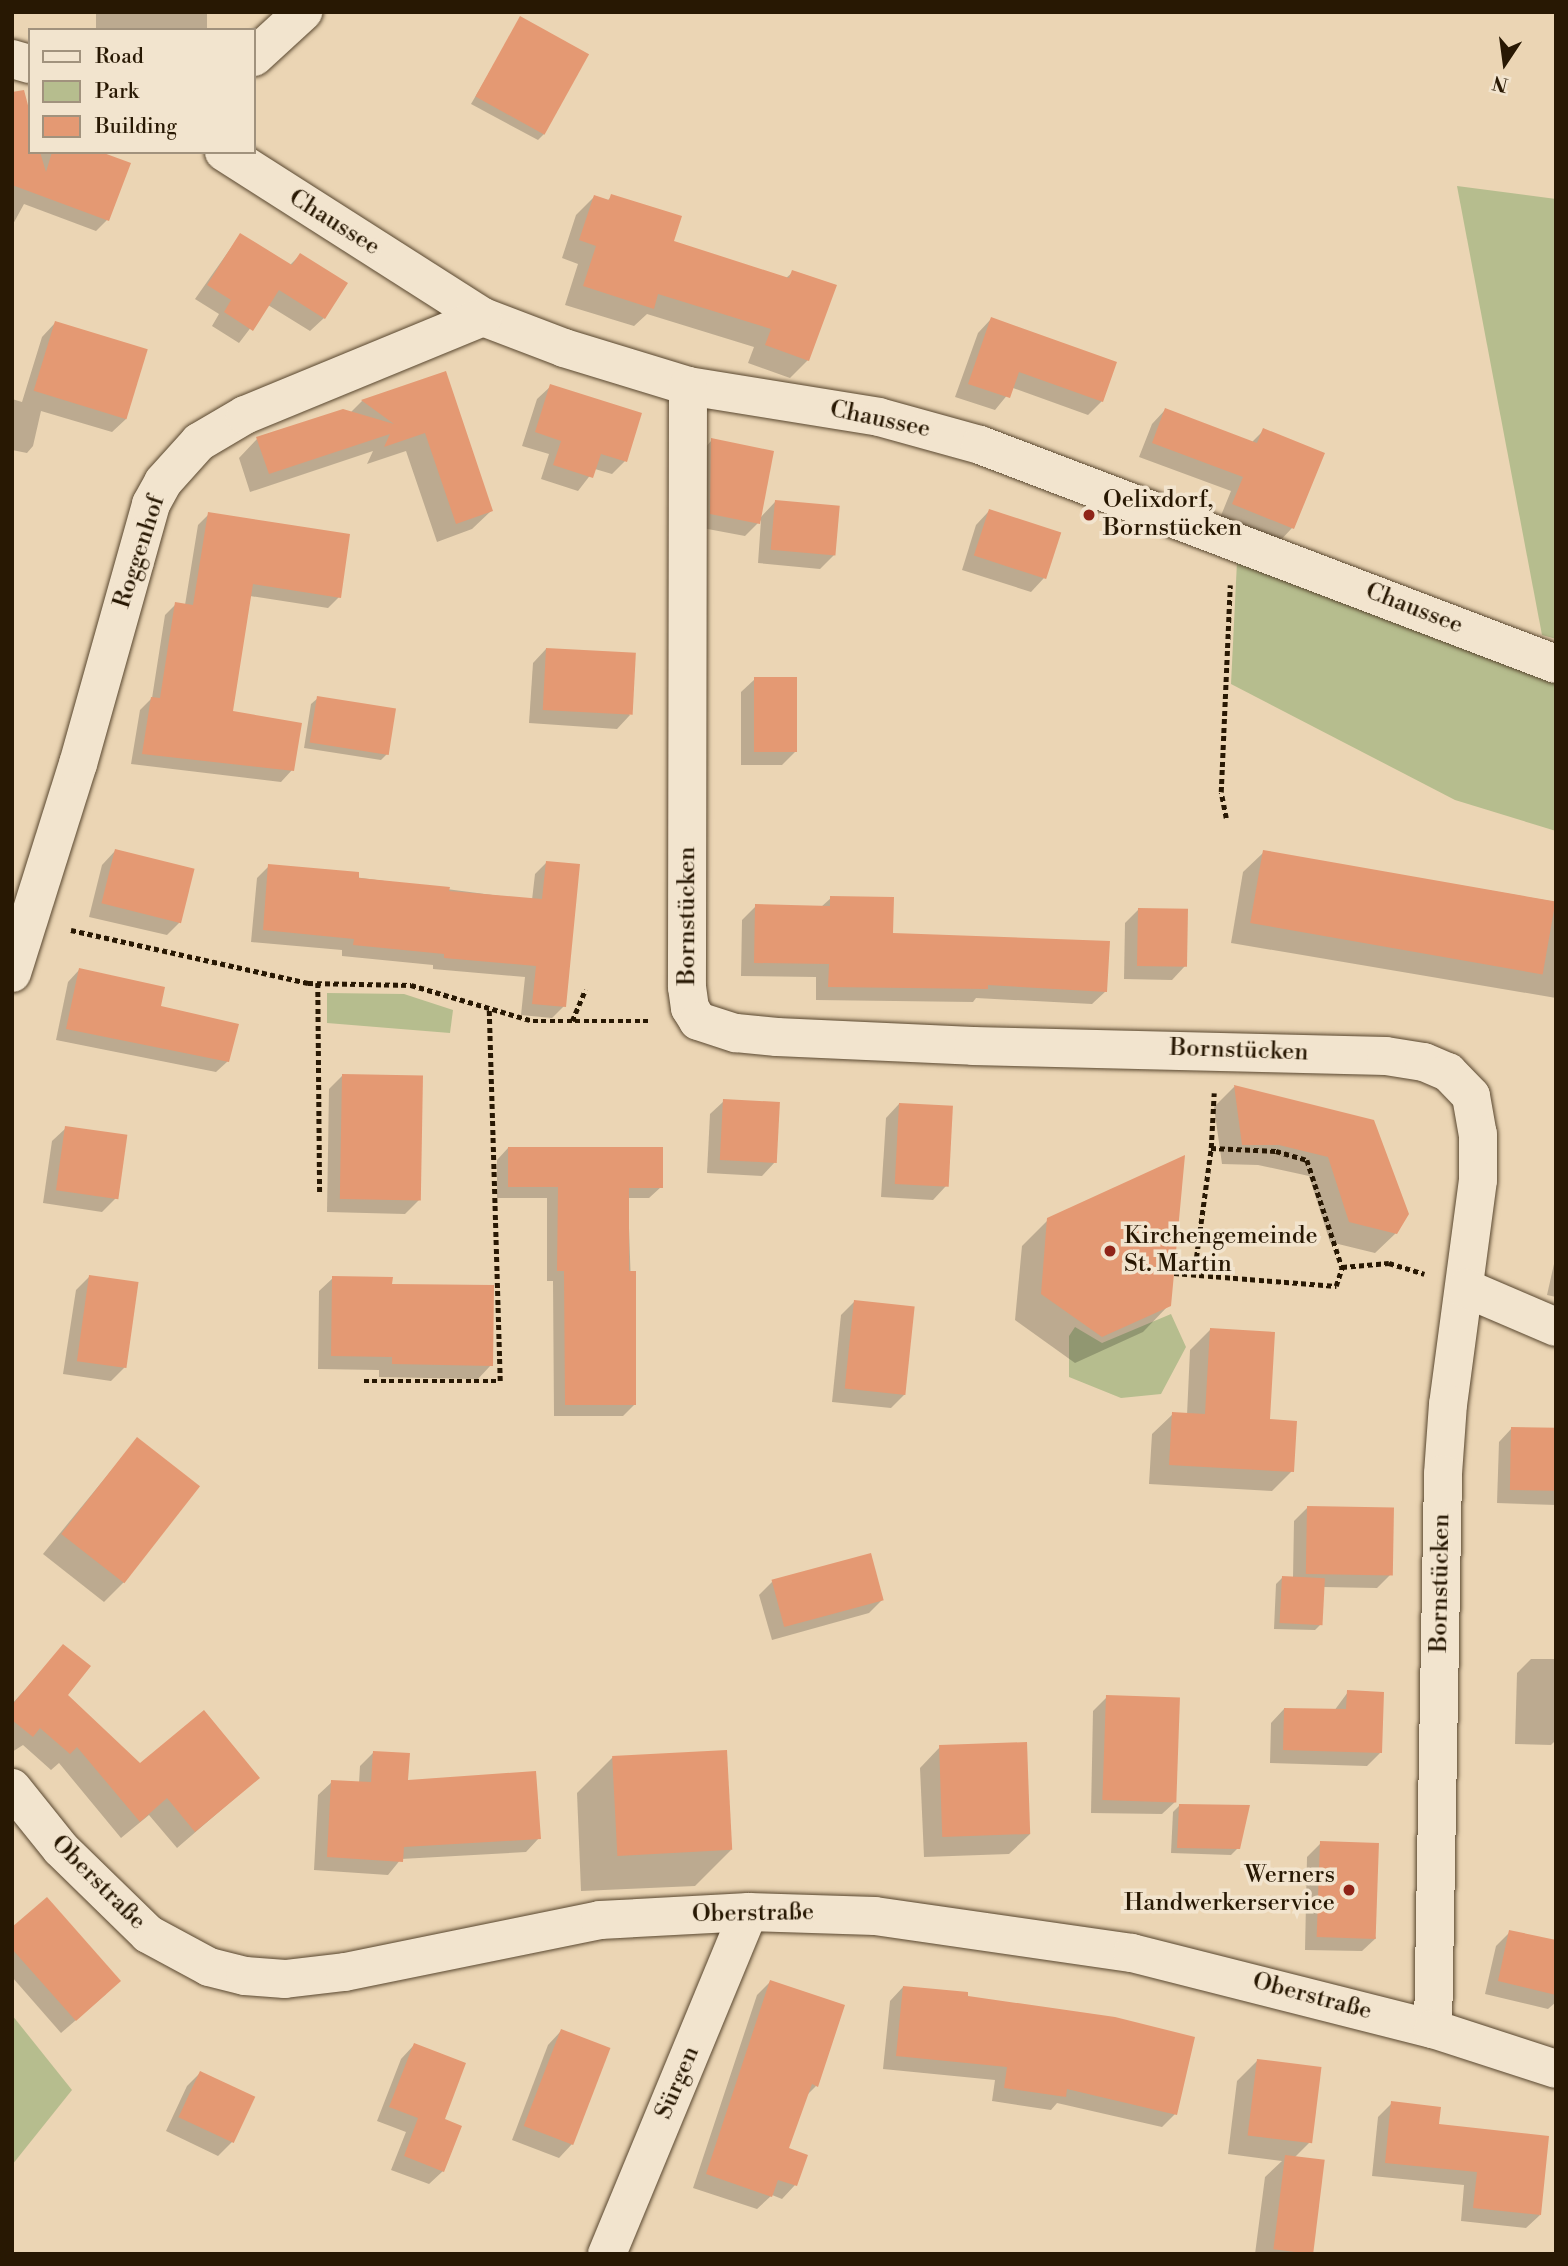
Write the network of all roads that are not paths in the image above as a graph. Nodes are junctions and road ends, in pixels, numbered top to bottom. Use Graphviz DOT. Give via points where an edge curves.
graph roads {
  1 [pos="303,12"];
  2 [pos="256,55"];
  3 [pos="226,154"];
  4 [pos="483,317"];
  5 [pos="688,386"];
  6 [pos="1556,664"];
  7 [pos="12,973"];
  8 [pos="1465,1288"];
  9 [pos="1556,1327"];
  10 [pos="12,1788"];
  11 [pos="749,1912"];
  12 [pos="1433,2029"];
  13 [pos="1556,2069"];
  14 [pos="607,2254"];
  1 -- 2 [label="street"];
  3 -- 4 [label="street, Chaussee"];
  4 -- 5 [label="street, Chaussee" via="564,348"];
  4 -- 7 [label="street, Roggenhof" via="245,415 180,459 151,504"];
  5 -- 6 [label="street, Chaussee" via="879,417 980,444"];
  5 -- 8 [label="street, Bornstücken" via="687,987 698,1021 777,1037 1323,1053 1424,1062 1448,1072 1471,1096 1478,1134 1478,1181"];
  8 -- 9 [label="street"];
  8 -- 12 [label="street, Bornstücken" via="1443,1474"];
  10 -- 11 [label="street, Oberstraße" via="61,1850 148,1934 188,1957 244,1976 285,1979 345,1972 600,1920"];
  11 -- 12 [label="street, Oberstraße" via="875,1916 1061,1941 1286,1989"];
  11 -- 14 [label="street, Sürgen"];
  12 -- 13 [label="street, Oberstraße"];
}
